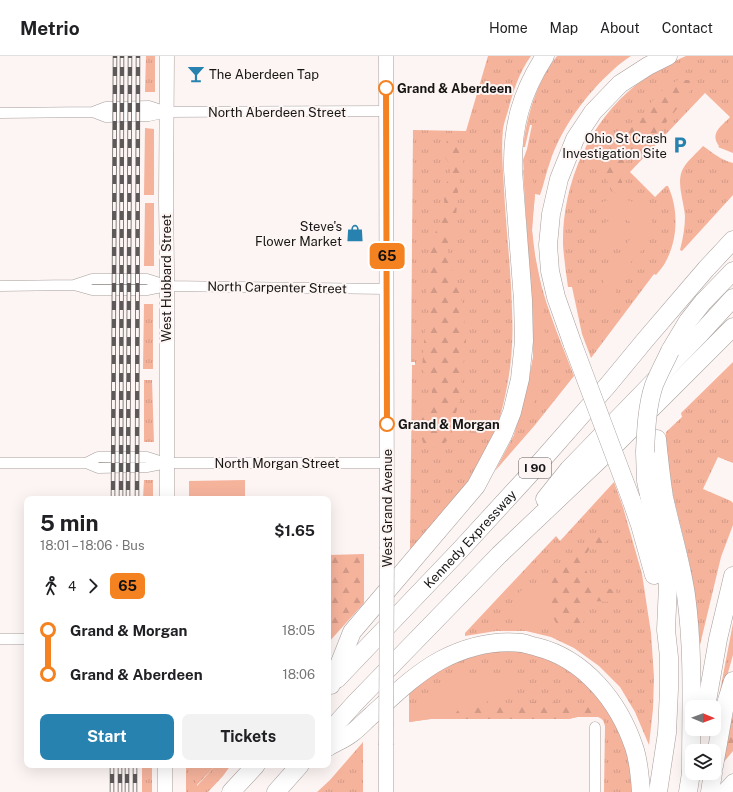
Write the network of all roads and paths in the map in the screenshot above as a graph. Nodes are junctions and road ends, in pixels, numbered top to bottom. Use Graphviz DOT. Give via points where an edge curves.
graph roads {
  1 [pos="167,56"];
  2 [pos="386,56"];
  3 [pos="545,56"];
  4 [pos="668,56"];
  5 [pos="386,111"];
  6 [pos="167,112"];
  7 [pos="0,113"];
  8 [pos="733,240"];
  9 [pos="733,271"];
  10 [pos="0,286"];
  11 [pos="167,286"];
  12 [pos="387,289"];
  13 [pos="733,298"];
  14 [pos="733,327"];
  15 [pos="670,351"];
  16 [pos="0,463"];
  17 [pos="167,463"];
  18 [pos="387,463"];
  19 [pos="167,496"];
  20 [pos="499,555"];
  21 [pos="733,576"];
  22 [pos="666,630"];
  23 [pos="0,639"];
  24 [pos="24,639"];
  25 [pos="733,681"];
  26 [pos="331,684"];
  27 [pos="331,686"];
  28 [pos="707,700"];
  29 [pos="595,727"];
  30 [pos="331,731"];
  31 [pos="692,744"];
  32 [pos="718,744"];
  33 [pos="331,745"];
  34 [pos="165,768"];
  35 [pos="253,768"];
  36 [pos="297,768"];
  37 [pos="690,780"];
  38 [pos="712,780"];
  39 [pos="733,781"];
  40 [pos="165,792"];
  41 [pos="231,792"];
  42 [pos="276,792"];
  43 [pos="386,792"];
  44 [pos="596,792"];
  45 [pos="641,792"];
  46 [pos="658,792"];
  47 [pos="688,792"];
  48 [pos="710,792"];
  49 [pos="723,792"];
  1 -- 6 [label="main road, West Hubbard Street"];
  2 -- 5 [label="main road, West Grand Avenue"];
  3 -- 26 [label="highway" via="525,94 515,130 513,170 524,341 520,379 512,412 476,486 352,632"];
  4 -- 22 [label="highway, bridge" via="620,84 593,112 575,139 559,179 551,214 548,245 556,297 640,525 658,588"];
  5 -- 6 [label="street, North Aberdeen Street"];
  5 -- 12 [label="main road, West Grand Avenue"];
  6 -- 7 [label="street, North Aberdeen Street" via="149,106 106,107 93,112"];
  6 -- 11 [label="main road, West Hubbard Street"];
  8 -- 27 [label="highway, Kennedy Expressway / I 90" via="528,476"];
  9 -- 15 [label="highway" via="688,321"];
  10 -- 11 [label="street, North Carpenter Street" via="74,285 92,280 147,279"];
  11 -- 12 [label="street, North Carpenter Street"];
  11 -- 17 [label="main road, West Hubbard Street"];
  12 -- 18 [label="main road, West Grand Avenue"];
  13 -- 20 [label="highway, I 90" via="569,469"];
  14 -- 20 [label="highway, I 90" via="618,442"];
  15 -- 22 [label="highway, bridge" via="654,385 646,429 645,452 646,481 668,585"];
  15 -- 31 [label="highway, bridge" via="659,412 658,439 664,497 682,570 690,630"];
  16 -- 17 [label="street, North Morgan Street" via="86,463 105,468 147,467"];
  17 -- 18 [label="street, North Morgan Street"];
  17 -- 19 [label="main road, West Hubbard Street"];
  18 -- 43 [label="main road, West Grand Avenue, bridge"];
  20 -- 30 [label="highway, I 90"];
  21 -- 28 [label="highway"];
  22 -- 46 [label="highway" via="669,696 667,733"];
  23 -- 24 [label="street"];
  25 -- 32 [label="highway" via="724,710"];
  29 -- 44 [label="street"];
  33 -- 45 [label="highway" via="352,733 409,681 440,661 468,648 497,643 523,643 547,649 568,660 590,676 607,695 624,722 634,748"];
  34 -- 40 [label="main road"];
  35 -- 41 [label="highway"];
  36 -- 42 [label="highway"];
  37 -- 47 [label="highway"];
  38 -- 48 [label="highway"];
  39 -- 49 [label="main road"];
}
